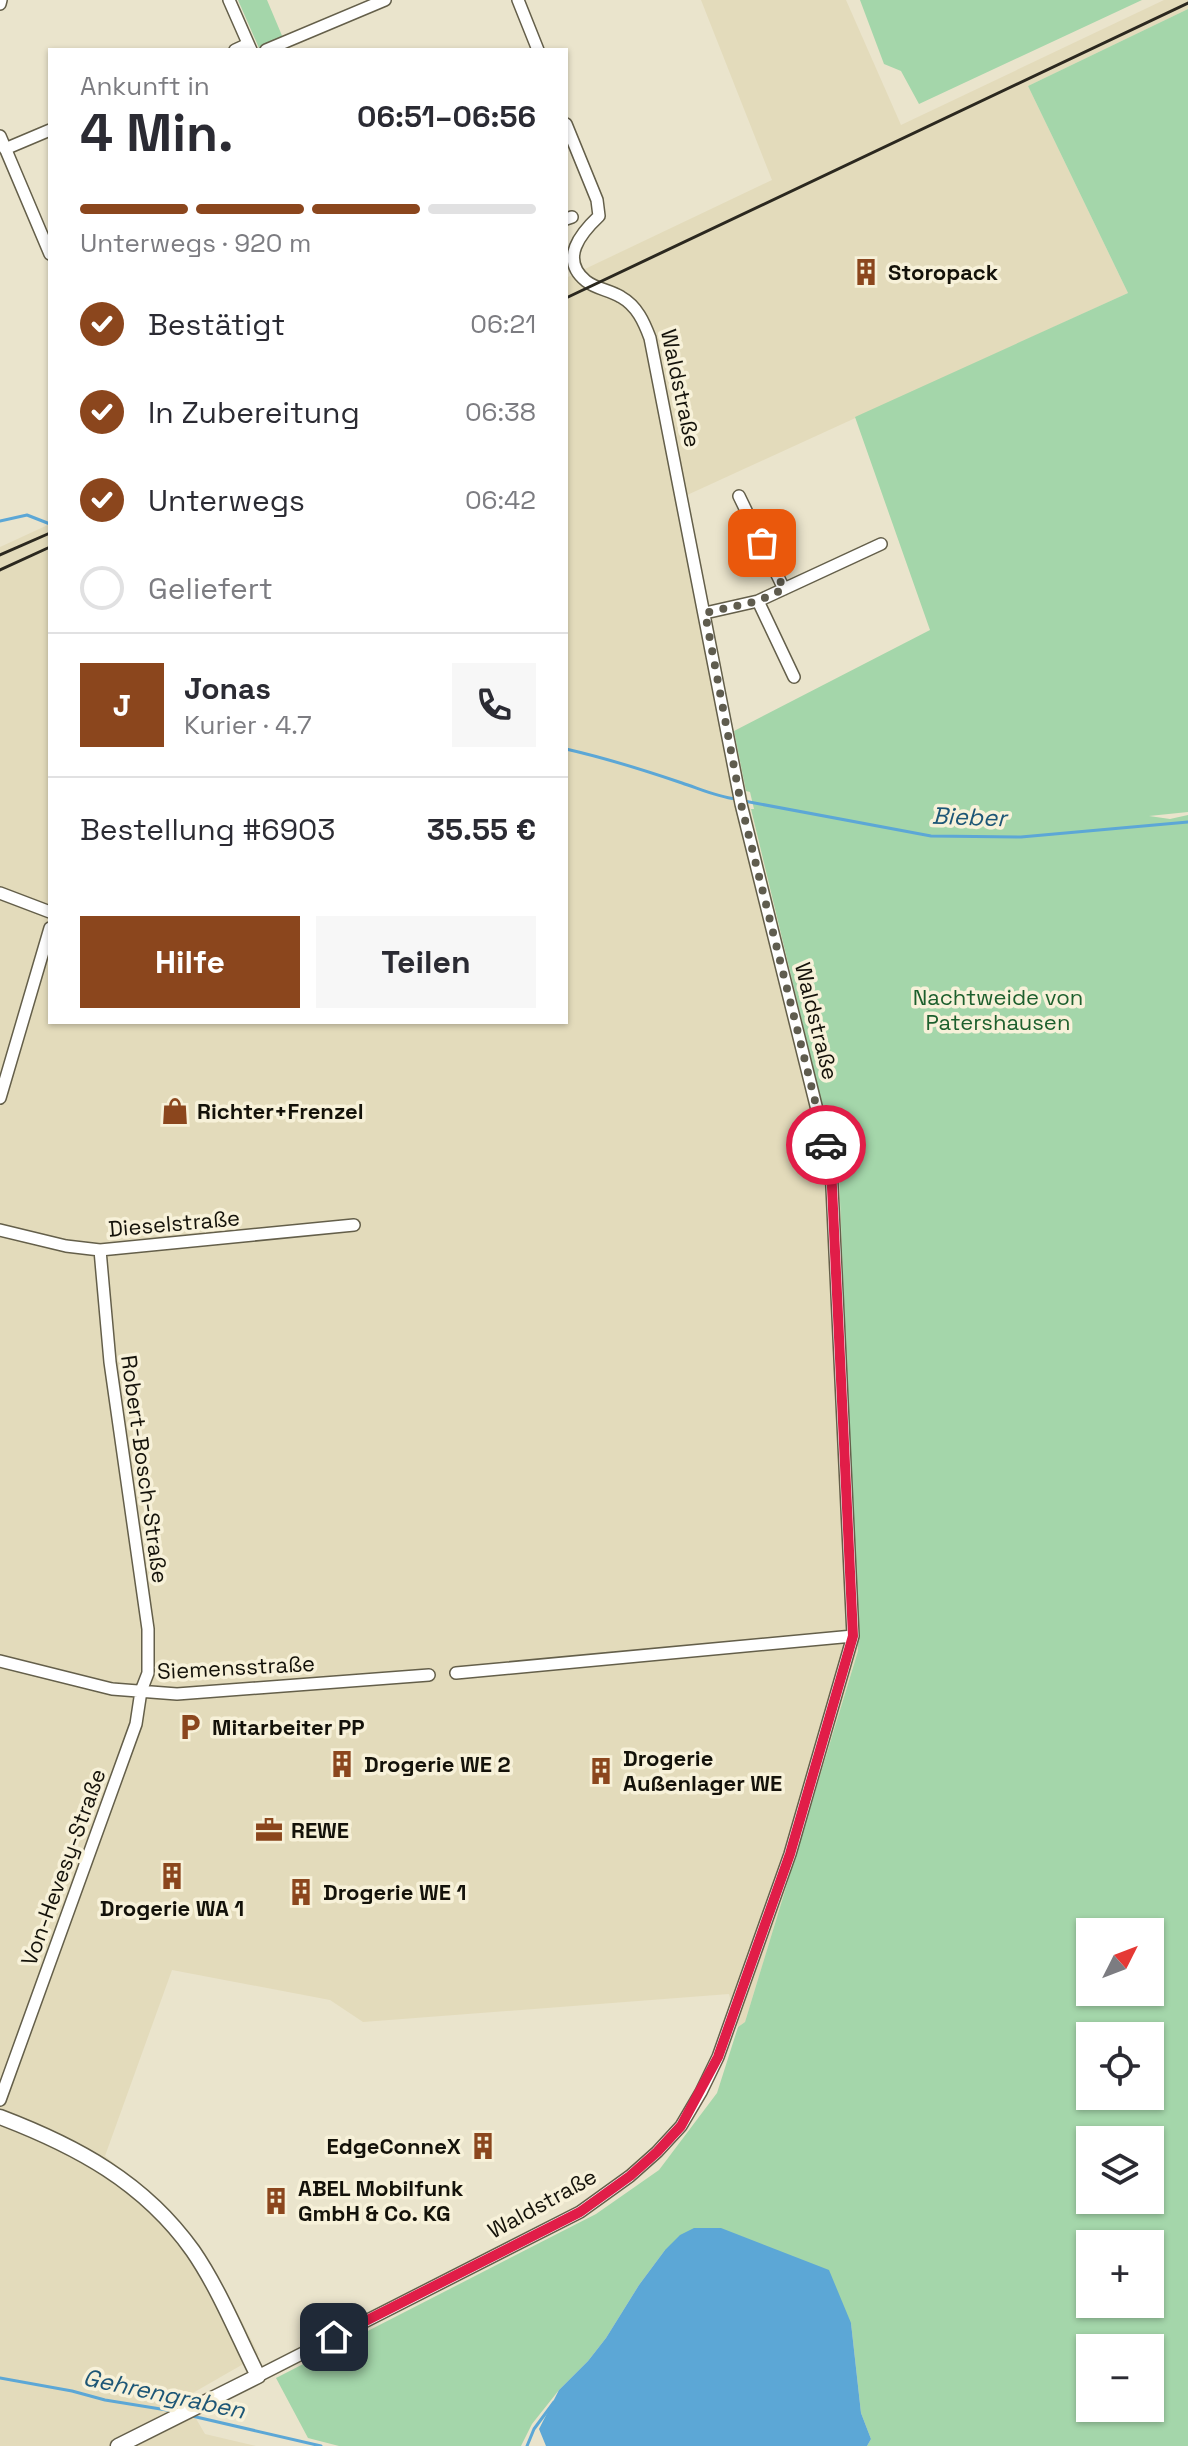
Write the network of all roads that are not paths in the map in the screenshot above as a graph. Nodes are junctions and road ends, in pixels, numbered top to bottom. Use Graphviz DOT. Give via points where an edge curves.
graph roads {
  1 [pos="229,0"];
  2 [pos="385,0"];
  3 [pos="518,0"];
  4 [pos="249,47"];
  5 [pos="271,48"];
  6 [pos="537,48"];
  7 [pos="568,129"];
  8 [pos="48,131"];
  9 [pos="0,136"];
  10 [pos="5,149"];
  11 [pos="48,249"];
  12 [pos="739,496"];
  13 [pos="881,544"];
  14 [pos="784,589"];
  15 [pos="758,601"];
  16 [pos="705,613"];
  17 [pos="794,677"];
  18 [pos="0,893"];
  19 [pos="48,911"];
  20 [pos="48,935"];
  21 [pos="0,1098"];
  22 [pos="354,1225"];
  23 [pos="0,1230"];
  24 [pos="100,1250"];
  25 [pos="853,1636"];
  26 [pos="0,1661"];
  27 [pos="456,1673"];
  28 [pos="429,1675"];
  29 [pos="141,1691"];
  30 [pos="0,2100"];
  31 [pos="0,2117"];
  32 [pos="258,2376"];
  33 [pos="118,2446"];
  1 -- 4 [label="street"];
  2 -- 5 [label="street"];
  3 -- 6 [label="street"];
  7 -- 16 [label="street, Waldstraße" via="599,209 599,216 576,242 574,261 583,279 633,306 650,338"];
  8 -- 10 [label="street"];
  9 -- 10 [label="street"];
  10 -- 11 [label="street"];
  12 -- 14 [label="street"];
  13 -- 14 [label="street"];
  14 -- 15 [label="street"];
  15 -- 16 [label="street"];
  15 -- 17 [label="street"];
  16 -- 25 [label="street, Waldstraße" via="740,798 831,1166"];
  18 -- 19 [label="street"];
  20 -- 21 [label="street"];
  22 -- 24 [label="street, Dieselstraße"];
  23 -- 24 [label="street, Dieselstraße"];
  24 -- 29 [label="street, Robert-Bosch-Straße" via="110,1362 148,1629 148,1673"];
  25 -- 27 [label="street"];
  25 -- 32 [label="street, Waldstraße" via="790,1854 718,2057 681,2126 630,2176 580,2212"];
  26 -- 29 [label="street, Siemensstraße" via="112,1689"];
  28 -- 29 [label="street, Siemensstraße" via="177,1694"];
  29 -- 30 [label="street, Von-Hevesy-Straße" via="136,1724"];
  31 -- 32 [label="street" via="79,2151 155,2207 200,2263"];
  32 -- 33 [label="street, Waldstraße"];
}
